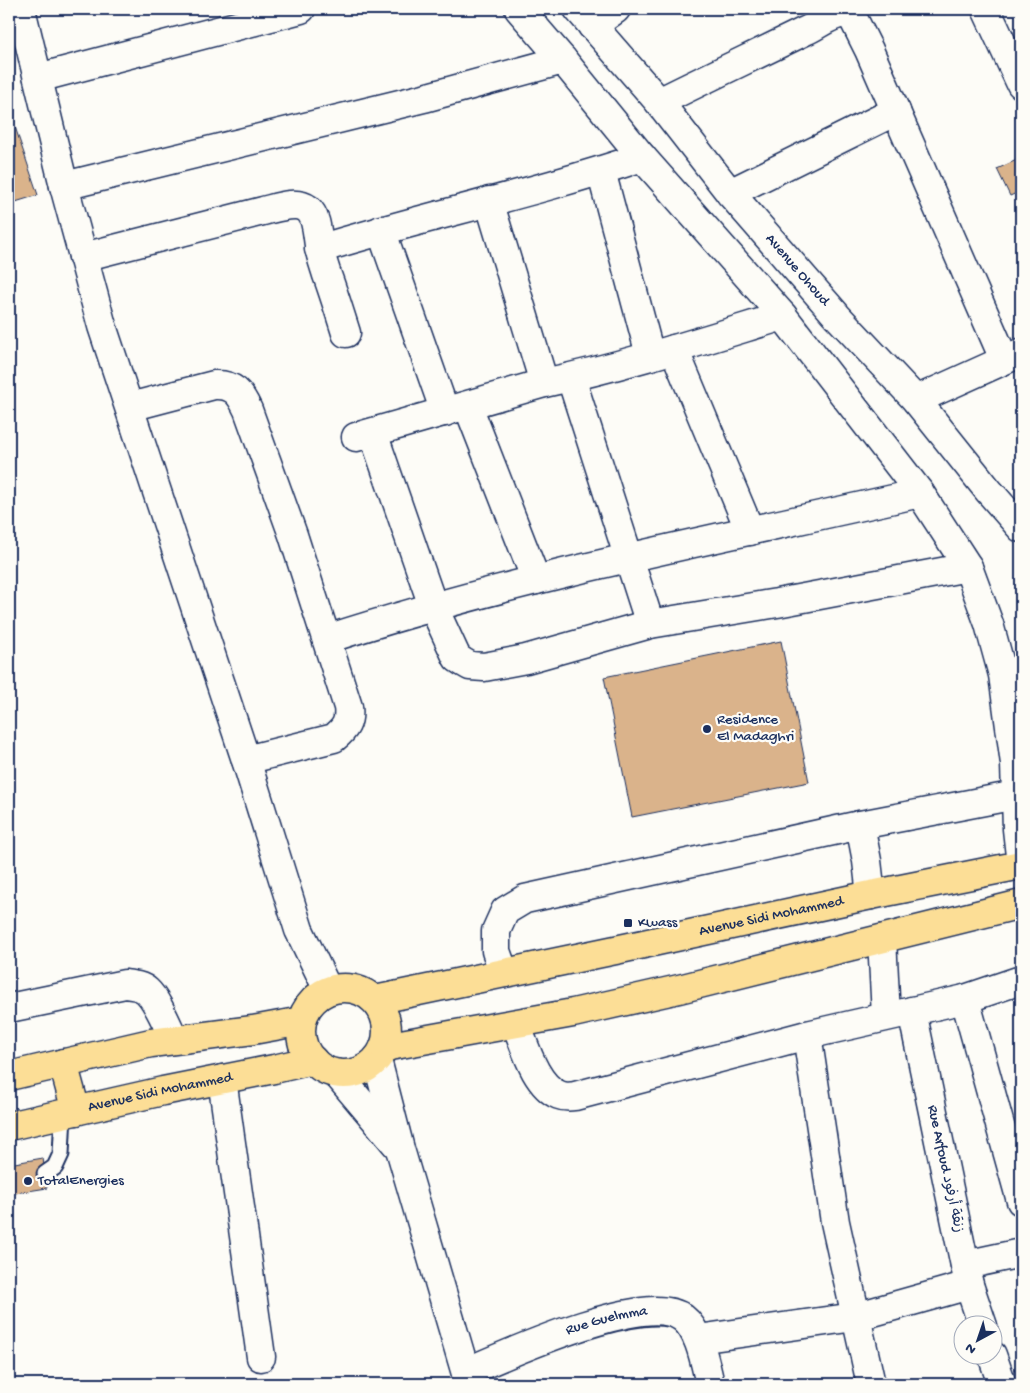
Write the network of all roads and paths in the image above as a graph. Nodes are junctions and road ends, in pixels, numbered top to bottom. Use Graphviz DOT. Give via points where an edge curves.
graph roads {
  1 [pos="21,9"];
  2 [pos="300,9"];
  3 [pos="519,9"];
  4 [pos="616,9"];
  5 [pos="986,9"];
  6 [pos="585,17"];
  7 [pos="563,60"];
  8 [pos="38,78"];
  9 [pos="1021,84"];
  10 [pos="659,102"];
  11 [pos="896,111"];
  12 [pos="642,157"];
  13 [pos="601,171"];
  14 [pos="64,186"];
  15 [pos="730,193"];
  16 [pos="489,201"];
  17 [pos="382,230"];
  18 [pos="319,249"];
  19 [pos="83,257"];
  20 [pos="783,316"];
  21 [pos="346,333"];
  22 [pos="662,352"];
  23 [pos="1013,356"];
  24 [pos="571,378"];
  25 [pos="544,383"];
  26 [pos="916,400"];
  27 [pos="130,406"];
  28 [pos="457,409"];
  29 [pos="920,493"];
  30 [pos="1021,528"];
  31 [pos="750,531"];
  32 [pos="628,559"];
  33 [pos="968,567"];
  34 [pos="536,580"];
  35 [pos="433,606"];
  36 [pos="650,624"];
  37 [pos="327,639"];
  38 [pos="246,760"];
  39 [pos="1016,795"];
  40 [pos="860,825"];
  41 [pos="1021,865"];
  42 [pos="871,895"];
  43 [pos="1021,904"];
  44 [pos="882,939"];
  45 [pos="504,973"];
  46 [pos="1021,980"];
  47 [pos="328,990"];
  48 [pos="965,999"];
  49 [pos="375,1000"];
  50 [pos="9,1008"];
  51 [pos="912,1011"];
  52 [pos="886,1016"];
  53 [pos="302,1021"];
  54 [pos="516,1024"];
  55 [pos="808,1035"];
  56 [pos="174,1039"];
  57 [pos="381,1053"];
  58 [pos="313,1060"];
  59 [pos="63,1063"];
  60 [pos="338,1074"];
  61 [pos="9,1076"];
  62 [pos="222,1079"];
  63 [pos="69,1112"];
  64 [pos="9,1126"];
  65 [pos="400,1148"];
  66 [pos="45,1174"];
  67 [pos="1021,1201"];
  68 [pos="1021,1253"];
  69 [pos="967,1275"];
  70 [pos="980,1316"];
  71 [pos="855,1317"];
  72 [pos="698,1339"];
  73 [pos="261,1358"];
  74 [pos="996,1366"];
  75 [pos="467,1378"];
  76 [pos="710,1384"];
  77 [pos="871,1384"];
  78 [pos="1002,1384"];
  1 -- 8 [label="street"];
  2 -- 8 [label="street"];
  3 -- 7 [label="street"];
  4 -- 6 [label="street"];
  5 -- 9 [label="street"];
  6 -- 10 [label="street, Avenue Ohoud"];
  7 -- 12 [label="street"];
  7 -- 14 [label="street" via="424,98"];
  8 -- 14 [label="street"];
  10 -- 11 [label="street" via="838,13 847,13 854,20"];
  10 -- 15 [label="street, Avenue Ohoud"];
  11 -- 15 [label="street"];
  11 -- 23 [label="street"];
  12 -- 13 [label="street"];
  12 -- 20 [label="street"];
  13 -- 16 [label="street"];
  13 -- 22 [label="street"];
  14 -- 19 [label="street"];
  15 -- 26 [label="street, Avenue Ohoud" via="837,316"];
  16 -- 17 [label="street"];
  16 -- 25 [label="street"];
  17 -- 18 [label="street"];
  17 -- 28 [label="street"];
  18 -- 19 [label="street" via="312,213 296,205"];
  18 -- 21 [label="street"];
  19 -- 27 [label="street" via="102,326"];
  20 -- 22 [label="street"];
  20 -- 29 [label="street"];
  22 -- 24 [label="street"];
  22 -- 31 [label="street"];
  23 -- 26 [label="street"];
  24 -- 25 [label="street"];
  24 -- 32 [label="street"];
  25 -- 28 [label="street"];
  26 -- 30 [label="street, Avenue Ohoud"];
  27 -- 37 [label="street" via="221,385 236,390 242,396"];
  27 -- 38 [label="street"];
  28 -- 34 [label="street"];
  28 -- 35 [label="street" via="364,435"];
  29 -- 31 [label="street"];
  29 -- 33 [label="street"];
  31 -- 32 [label="street"];
  32 -- 34 [label="street"];
  32 -- 36 [label="street"];
  33 -- 36 [label="street"];
  33 -- 39 [label="street" via="1003,675"];
  34 -- 35 [label="street"];
  35 -- 36 [label="street" via="457,658 477,667 526,659"];
  35 -- 37 [label="street"];
  37 -- 38 [label="street" via="348,708 348,722 343,731 334,738"];
  38 -- 47 [label="street" via="299,930"];
  39 -- 40 [label="street"];
  39 -- 41 [label="street"];
  40 -- 42 [label="street"];
  40 -- 45 [label="street" via="525,899 505,911 496,931 496,951"];
  41 -- 42 [label="main road, Avenue Sidi Mohammed"];
  42 -- 45 [label="main road, Avenue Sidi Mohammed"];
  43 -- 44 [label="main road"];
  44 -- 52 [label="street"];
  44 -- 54 [label="main road"];
  45 -- 49 [label="main road, Avenue Sidi Mohammed"];
  46 -- 48 [label="street"];
  47 -- 49 [label="main road" via="344,987 361,990"];
  47 -- 53 [label="main road" via="311,1002"];
  48 -- 51 [label="street"];
  48 -- 67 [label="street"];
  49 -- 57 [label="main road" via="387,1022 388,1035"];
  50 -- 56 [label="street" via="125,984 136,985 147,991"];
  51 -- 52 [label="street"];
  51 -- 69 [label="street, Rue Arfoud زنقة أرفود"];
  52 -- 55 [label="street"];
  53 -- 56 [label="main road"];
  53 -- 58 [label="main road" via="301,1035"];
  54 -- 55 [label="street" via="541,1080 564,1097"];
  54 -- 57 [label="main road"];
  55 -- 71 [label="street" via="835,1222"];
  56 -- 59 [label="main road"];
  57 -- 60 [label="main road" via="366,1068"];
  57 -- 65 [label="street"];
  58 -- 60 [label="main road"];
  58 -- 62 [label="main road, Avenue Sidi Mohammed"];
  59 -- 61 [label="main road"];
  59 -- 63 [label="main road"];
  60 -- 65 [label="street"];
  62 -- 63 [label="main road, Avenue Sidi Mohammed"];
  62 -- 73 [label="street"];
  63 -- 64 [label="main road, Avenue Sidi Mohammed"];
  63 -- 66 [label="lane" via="56,1167"];
  65 -- 75 [label="street"];
  68 -- 69 [label="street"];
  69 -- 70 [label="street, Rue Arfoud زنقة أرفود"];
  69 -- 71 [label="street"];
  71 -- 72 [label="street"];
  71 -- 77 [label="street"];
  72 -- 75 [label="street, Rue Guelmma" via="681,1316 658,1311 630,1313 517,1350"];
  72 -- 76 [label="street, Rue Guelmma"];
  74 -- 78 [label="street"];
}
